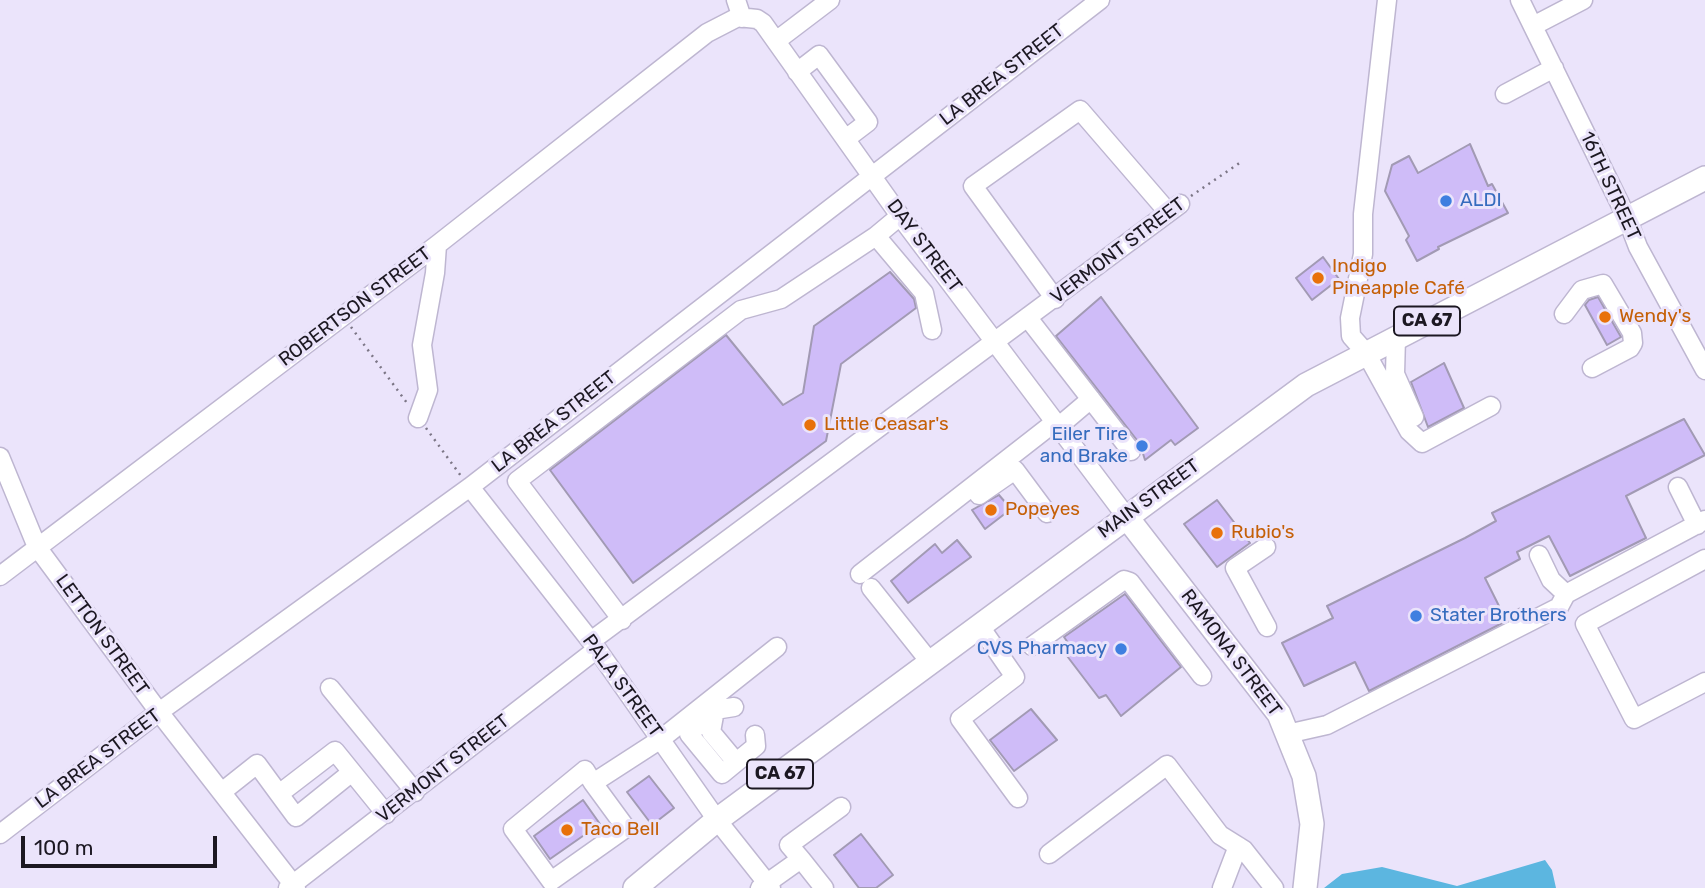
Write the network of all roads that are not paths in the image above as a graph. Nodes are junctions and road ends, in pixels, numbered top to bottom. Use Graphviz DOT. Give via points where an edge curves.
graph roads {
  1 [pos="736,0"];
  2 [pos="830,0"];
  3 [pos="1387,0"];
  4 [pos="1520,0"];
  5 [pos="1583,0"];
  6 [pos="1094,2"];
  7 [pos="742,18"];
  8 [pos="1533,26"];
  9 [pos="776,41"];
  10 [pos="1554,68"];
  11 [pos="797,72"];
  12 [pos="1506,94"];
  13 [pos="846,138"];
  14 [pos="871,174"];
  15 [pos="1705,178"];
  16 [pos="900,216"];
  17 [pos="1627,218"];
  18 [pos="876,236"];
  19 [pos="437,245"];
  20 [pos="1055,299"];
  21 [pos="1564,314"];
  22 [pos="1028,318"];
  23 [pos="932,330"];
  24 [pos="1396,337"];
  25 [pos="997,341"];
  26 [pos="1366,353"];
  27 [pos="1592,368"];
  28 [pos="1705,370"];
  29 [pos="1091,399"];
  30 [pos="1491,406"];
  31 [pos="418,418"];
  32 [pos="1057,425"];
  33 [pos="1422,443"];
  34 [pos="1131,451"];
  35 [pos="0,457"];
  36 [pos="470,487"];
  37 [pos="1678,487"];
  38 [pos="1047,513"];
  39 [pos="951,515"];
  40 [pos="1125,515"];
  41 [pos="1701,522"];
  42 [pos="37,547"];
  43 [pos="1266,547"];
  44 [pos="1539,555"];
  45 [pos="1705,559"];
  46 [pos="0,576"];
  47 [pos="1566,594"];
  48 [pos="622,620"];
  49 [pos="979,625"];
  50 [pos="1267,627"];
  51 [pos="594,645"];
  52 [pos="1032,646"];
  53 [pos="777,647"];
  54 [pos="930,662"];
  55 [pos="1202,676"];
  56 [pos="1705,682"];
  57 [pos="330,688"];
  58 [pos="734,707"];
  59 [pos="159,712"];
  60 [pos="1287,734"];
  61 [pos="755,735"];
  62 [pos="661,739"];
  63 [pos="352,772"];
  64 [pos="593,783"];
  65 [pos="223,791"];
  66 [pos="415,792"];
  67 [pos="279,794"];
  68 [pos="1018,798"];
  69 [pos="841,807"];
  70 [pos="386,814"];
  71 [pos="717,820"];
  72 [pos="0,834"];
  73 [pos="1238,846"];
  74 [pos="1049,854"];
  75 [pos="801,859"];
  76 [pos="766,886"];
  77 [pos="292,887"];
  78 [pos="635,888"];
  79 [pos="824,888"];
  80 [pos="1222,888"];
  81 [pos="1274,888"];
  82 [pos="1305,888"];
  1 -- 7 [label="street"];
  2 -- 9 [label="street"];
  3 -- 26 [label="street" via="1371,126 1363,254 1350,318 1351,336"];
  4 -- 8 [label="street, 16TH STREET"];
  5 -- 8 [label="street"];
  6 -- 14 [label="street, LA BREA STREET"];
  7 -- 9 [label="street, DAY STREET" via="757,19"];
  7 -- 19 [label="street, ROBERTSON STREET" via="707,33"];
  8 -- 10 [label="street, 16TH STREET"];
  9 -- 11 [label="street, DAY STREET"];
  10 -- 12 [label="street"];
  10 -- 17 [label="street, 16TH STREET"];
  11 -- 13 [label="street, DAY STREET"];
  11 -- 13 [label="street" via="819,55 868,122"];
  13 -- 14 [label="street, DAY STREET"];
  14 -- 16 [label="street, DAY STREET"];
  14 -- 36 [label="street, LA BREA STREET"];
  15 -- 17 [label="main road, MAIN STREET / CA 67"];
  16 -- 18 [label="street"];
  16 -- 25 [label="street, DAY STREET"];
  17 -- 24 [label="main road, MAIN STREET / CA 67"];
  17 -- 28 [label="street, 16TH STREET"];
  18 -- 23 [label="street" via="925,293"];
  18 -- 48 [label="street" via="781,299 741,310 517,481"];
  19 -- 31 [label="street" via="422,345 428,390"];
  19 -- 42 [label="street, ROBERTSON STREET"];
  20 -- 20 [label="street, VERMONT STREET" via="1174,208 1080,110 973,186"];
  20 -- 22 [label="street, VERMONT STREET"];
  21 -- 27 [label="street" via="1582,290 1603,284 1632,333 1630,348"];
  22 -- 25 [label="street, VERMONT STREET"];
  22 -- 29 [label="street"];
  24 -- 26 [label="main road, MAIN STREET / CA 67"];
  24 -- 33 [label="street" via="1395,374"];
  25 -- 32 [label="street, DAY STREET"];
  25 -- 48 [label="street, VERMONT STREET"];
  26 -- 33 [label="street" via="1409,431"];
  26 -- 40 [label="main road, MAIN STREET / CA 67" via="1306,385"];
  29 -- 32 [label="street"];
  29 -- 34 [label="street"];
  30 -- 33 [label="street"];
  32 -- 40 [label="street, DAY STREET"];
  32 -- 54 [label="street" via="866,581"];
  35 -- 42 [label="street, LETTON STREET"];
  36 -- 51 [label="street, PALA STREET"];
  36 -- 59 [label="street, LA BREA STREET"];
  37 -- 41 [label="street"];
  38 -- 39 [label="street" via="1015,470"];
  40 -- 49 [label="main road, MAIN STREET / CA 67"];
  40 -- 60 [label="main road, RAMONA STREET" via="1264,693"];
  41 -- 47 [label="street"];
  42 -- 46 [label="street, ROBERTSON STREET"];
  42 -- 59 [label="street, LETTON STREET"];
  43 -- 50 [label="street" via="1235,569"];
  44 -- 47 [label="street" via="1552,580"];
  45 -- 56 [label="street" via="1585,624 1634,719"];
  47 -- 60 [label="street" via="1559,607 1327,725"];
  48 -- 51 [label="street, VERMONT STREET"];
  49 -- 54 [label="main road, MAIN STREET / CA 67"];
  49 -- 68 [label="street" via="1015,677 960,719"];
  51 -- 62 [label="street, PALA STREET"];
  51 -- 66 [label="street, VERMONT STREET"];
  52 -- 55 [label="street" via="1124,580"];
  53 -- 62 [label="street"];
  54 -- 71 [label="main road, MAIN STREET / CA 67"];
  57 -- 66 [label="street"];
  58 -- 61 [label="street" via="715,710 689,734 722,775 756,746"];
  59 -- 65 [label="street, LETTON STREET"];
  59 -- 72 [label="street, LA BREA STREET"];
  60 -- 82 [label="main road, RAMONA STREET" via="1304,776 1312,824"];
  62 -- 64 [label="street"];
  62 -- 71 [label="street, PALA STREET"];
  63 -- 67 [label="street" via="335,751"];
  63 -- 67 [label="street" via="296,817"];
  63 -- 70 [label="street"];
  64 -- 64 [label="street" via="626,828 551,881 513,829 585,770"];
  65 -- 67 [label="street" via="257,764"];
  65 -- 77 [label="street, LETTON STREET"];
  66 -- 70 [label="street, VERMONT STREET"];
  69 -- 75 [label="street" via="789,845"];
  70 -- 77 [label="street, VERMONT STREET"];
  71 -- 76 [label="street, PALA STREET"];
  71 -- 78 [label="main road, MAIN STREET / CA 67"];
  73 -- 74 [label="street" via="1220,835 1167,765"];
  73 -- 80 [label="street"];
  73 -- 81 [label="street"];
  75 -- 76 [label="street"];
  75 -- 79 [label="street"];
}
